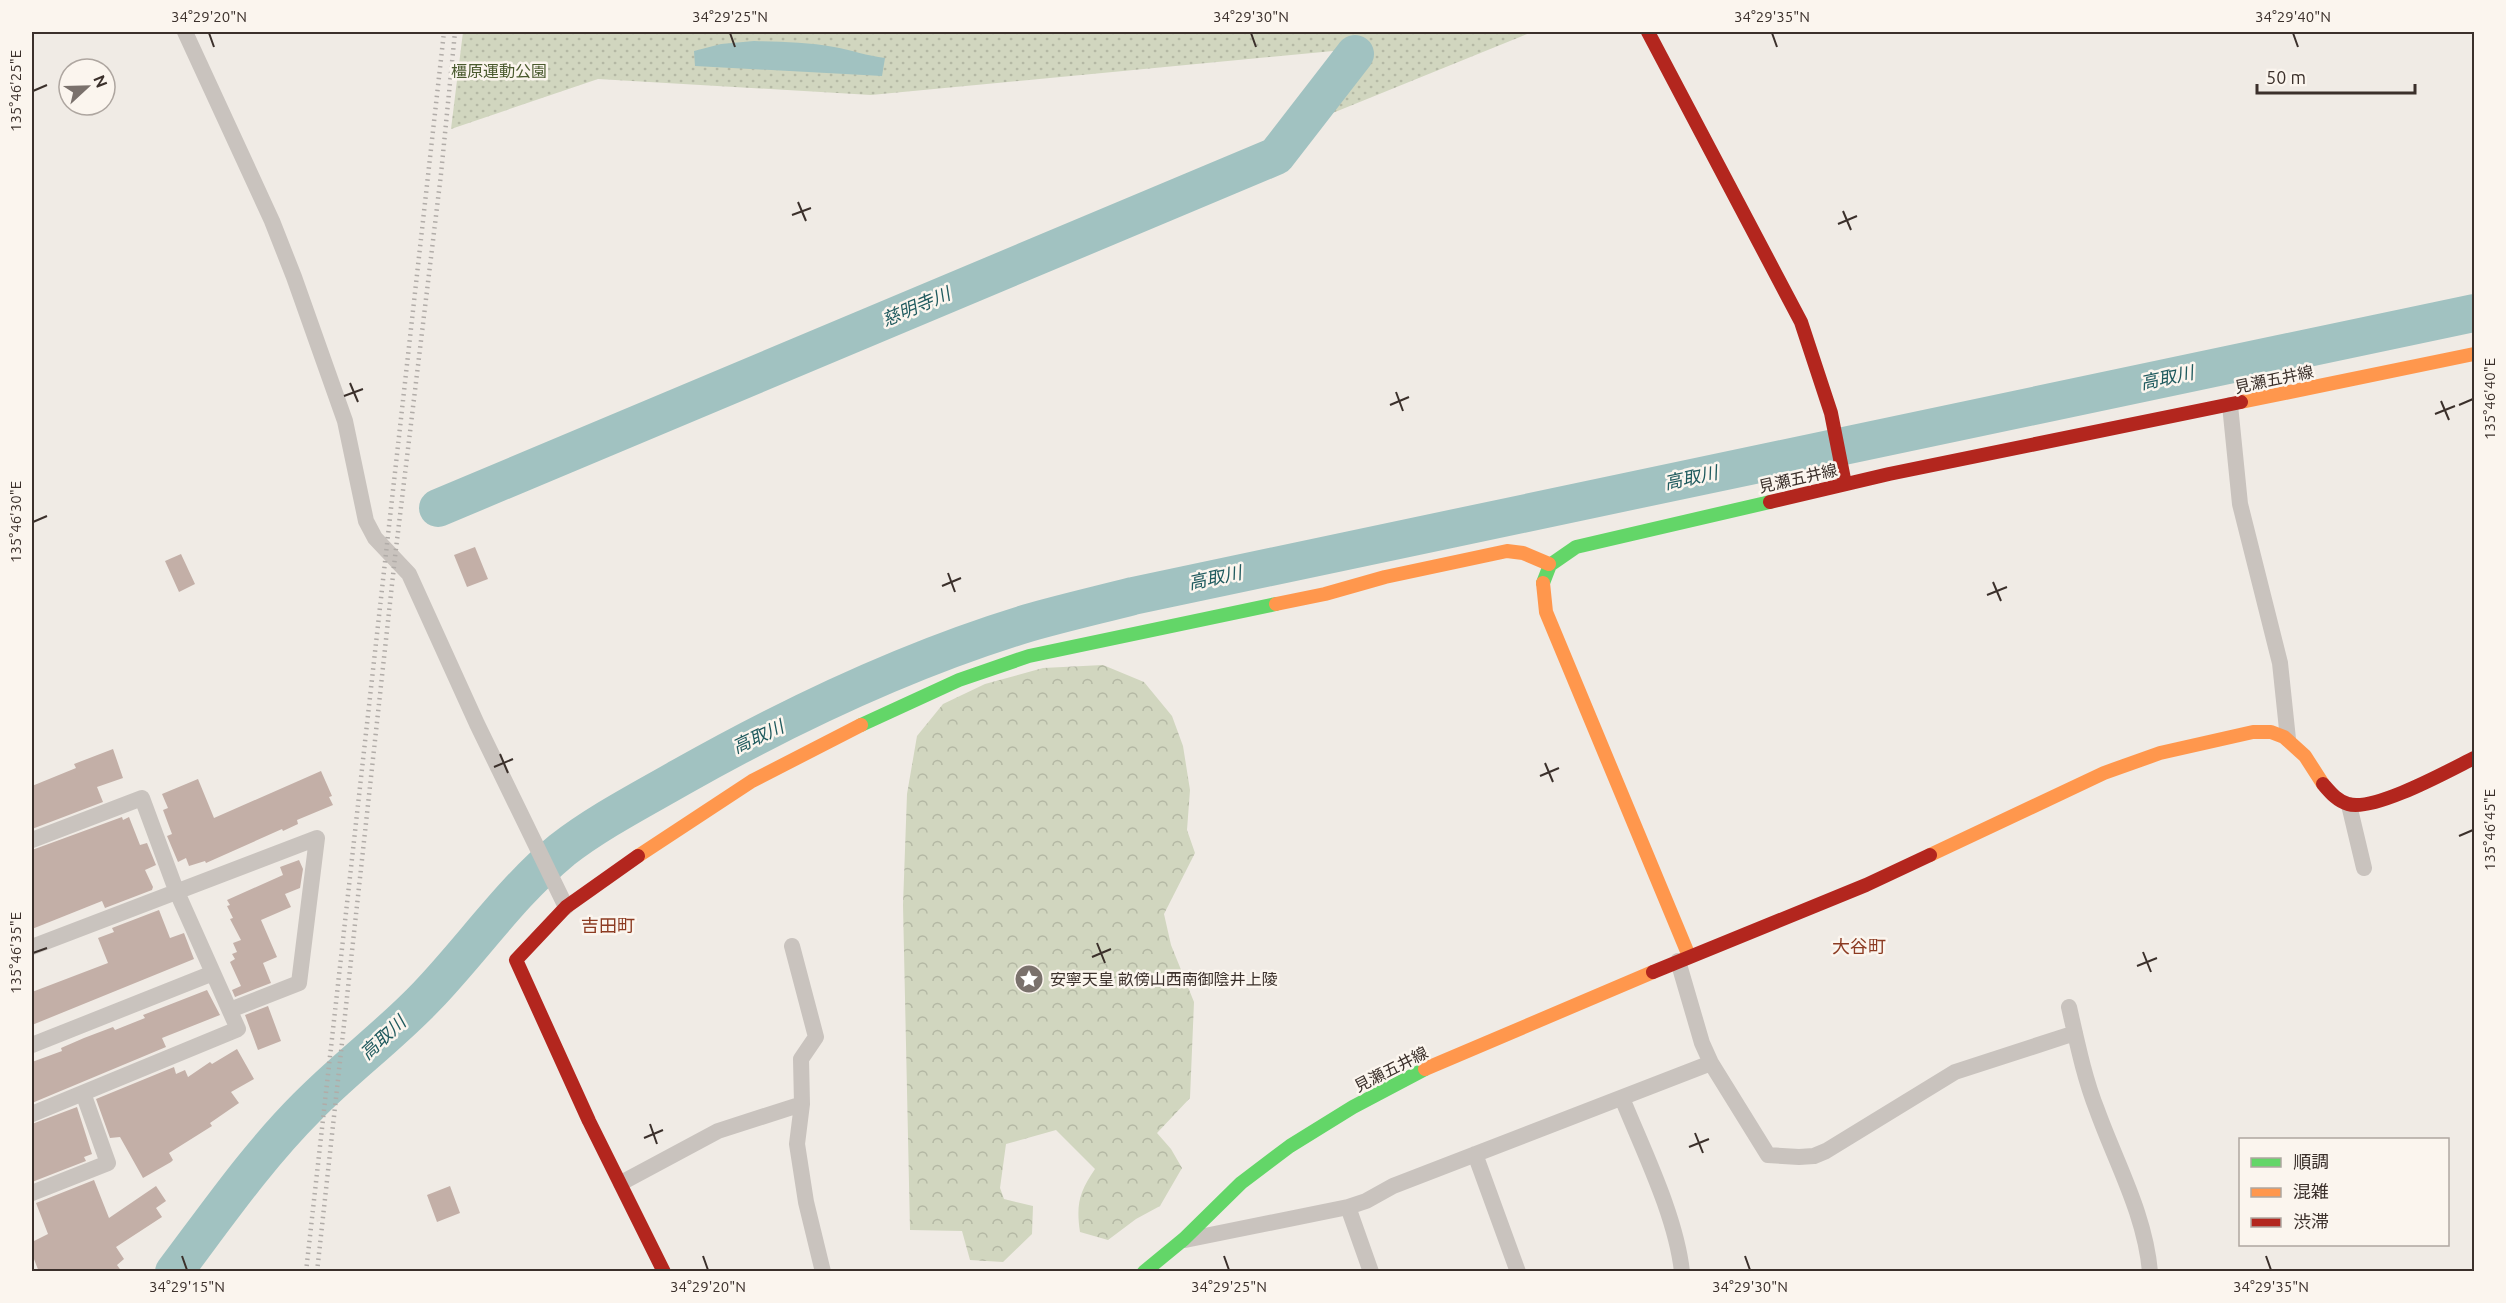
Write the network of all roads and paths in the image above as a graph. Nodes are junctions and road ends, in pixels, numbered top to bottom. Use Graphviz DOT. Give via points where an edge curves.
graph roads {
  1 [pos="185,32"];
  2 [pos="1648,32"];
  3 [pos="2475,354"];
  4 [pos="2230,405"];
  5 [pos="1844,478"];
  6 [pos="1549,564"];
  7 [pos="2288,739"];
  8 [pos="2475,758"];
  9 [pos="2349,805"];
  10 [pos="32,840"];
  11 [pos="2364,868"];
  12 [pos="176,890"];
  13 [pos="563,902"];
  14 [pos="792,946"];
  15 [pos="32,947"];
  16 [pos="1683,959"];
  17 [pos="213,973"];
  18 [pos="2069,1007"];
  19 [pos="230,1010"];
  20 [pos="2075,1033"];
  21 [pos="32,1045"];
  22 [pos="1711,1063"];
  23 [pos="83,1093"];
  24 [pos="1622,1098"];
  25 [pos="802,1104"];
  26 [pos="32,1114"];
  27 [pos="1475,1154"];
  28 [pos="621,1183"];
  29 [pos="32,1193"];
  30 [pos="1348,1207"];
  31 [pos="1183,1240"];
  32 [pos="664,1272"];
  33 [pos="823,1272"];
  34 [pos="1144,1272"];
  35 [pos="1371,1272"];
  36 [pos="1518,1272"];
  37 [pos="1682,1272"];
  38 [pos="2150,1272"];
  1 -- 13 [label="street" via="273,221 294,277 345,421 366,520 375,537 409,574"];
  2 -- 5 [label="main road" via="1801,322 1831,413"];
  3 -- 4 [label="main road, 見瀬五井線"];
  4 -- 5 [label="main road, 見瀬五井線"];
  4 -- 7 [label="street" via="2240,504 2280,663"];
  5 -- 6 [label="main road, 見瀬五井線" via="1576,547"];
  6 -- 13 [label="main road" via="1507,551 993,667 827,741 752,781"];
  6 -- 16 [label="main road" via="1541,580 1546,612"];
  7 -- 9 [label="main road" via="2304,752 2335,796"];
  7 -- 16 [label="main road, 見瀬五井線" via="2272,732 2253,732 2134,761 1873,881"];
  8 -- 9 [label="main road" via="2398,794"];
  9 -- 11 [label="street"];
  10 -- 12 [label="street" via="142,798"];
  12 -- 15 [label="street"];
  12 -- 17 [label="street"];
  12 -- 19 [label="street" via="317,838 299,983"];
  13 -- 28 [label="main road" via="516,960"];
  14 -- 25 [label="street" via="816,1037 801,1059"];
  16 -- 22 [label="street" via="1701,1043"];
  16 -- 31 [label="main road, 見瀬五井線" via="1388,1086 1271,1160"];
  17 -- 19 [label="street"];
  17 -- 21 [label="street"];
  18 -- 20 [label="street"];
  19 -- 23 [label="street" via="238,1029"];
  20 -- 22 [label="street" via="1955,1072 1814,1156 1768,1155"];
  20 -- 38 [label="street" via="2096,1108 2141,1224"];
  22 -- 24 [label="street"];
  23 -- 26 [label="street"];
  23 -- 29 [label="street" via="108,1163"];
  24 -- 27 [label="street"];
  24 -- 37 [label="street" via="1673,1226"];
  25 -- 28 [label="street" via="718,1131"];
  25 -- 33 [label="street" via="797,1144"];
  27 -- 30 [label="street"];
  27 -- 36 [label="street"];
  28 -- 32 [label="main road"];
  30 -- 31 [label="street"];
  30 -- 35 [label="street"];
  31 -- 34 [label="main road, 見瀬五井線"];
}
